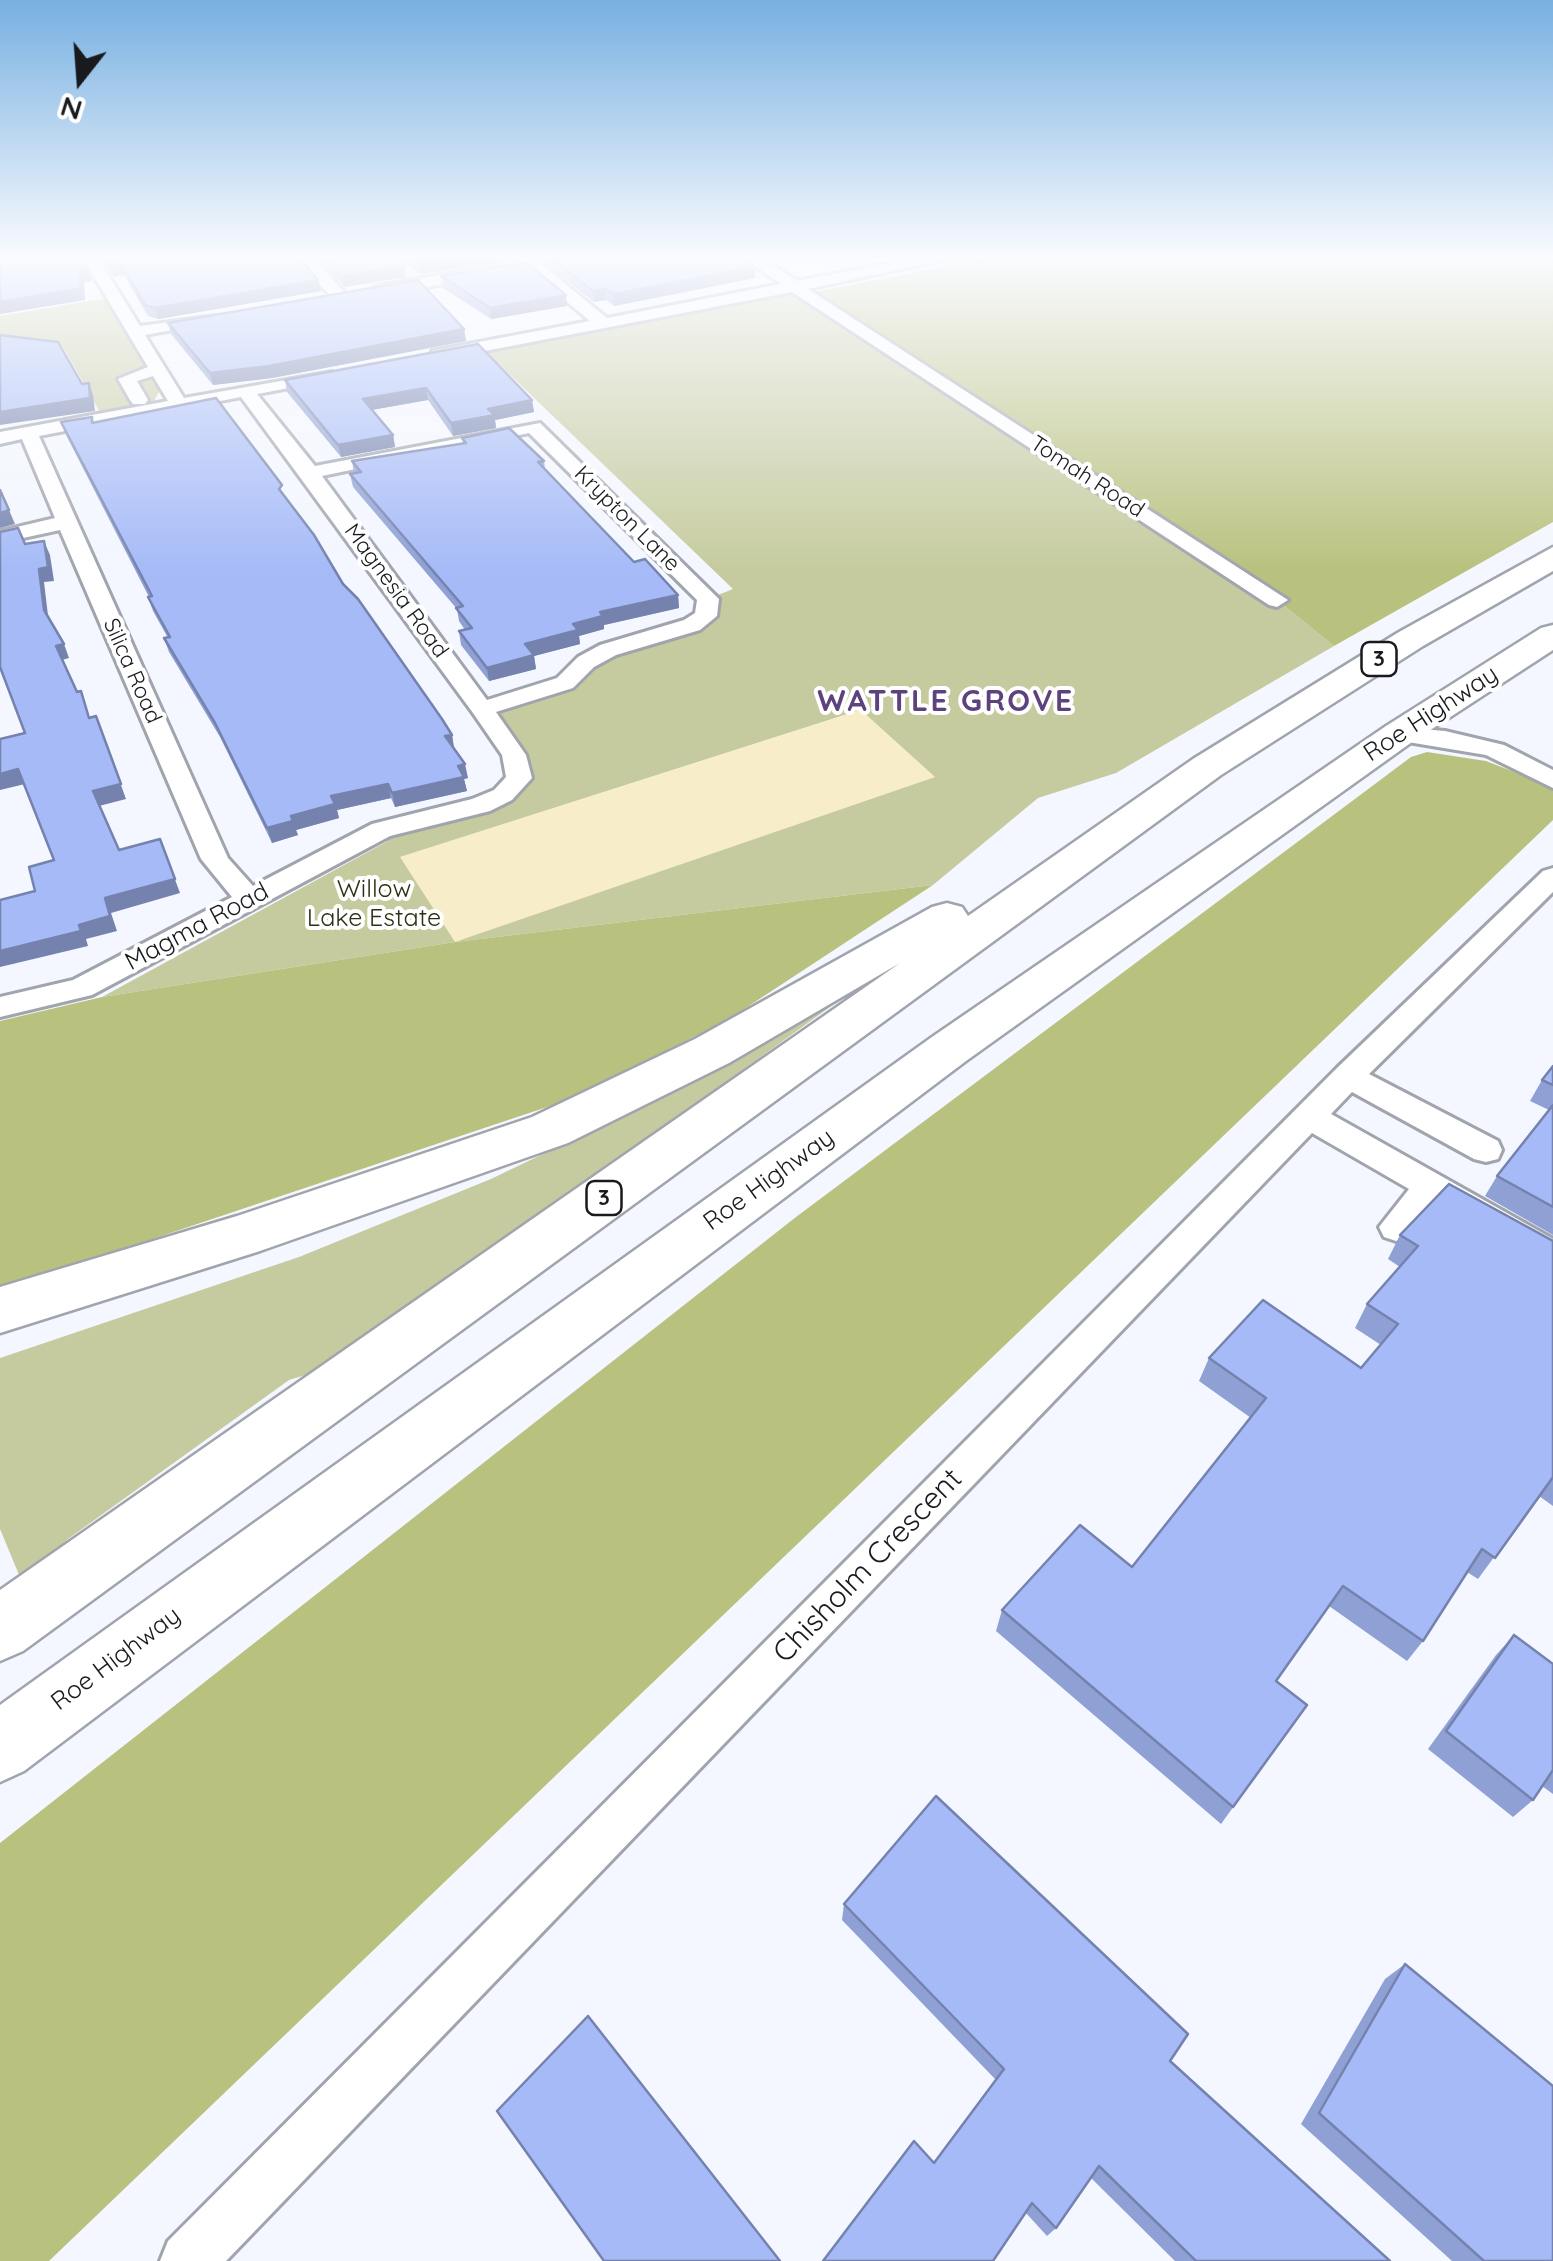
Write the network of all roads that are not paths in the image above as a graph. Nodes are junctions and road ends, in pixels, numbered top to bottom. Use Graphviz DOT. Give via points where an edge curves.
graph roads {
  1 [pos="153,361"];
  2 [pos="906,361"];
  3 [pos="159,369"];
  4 [pos="344,373"];
  5 [pos="246,392"];
  6 [pos="139,400"];
  7 [pos="179,404"];
  8 [pos="28,433"];
  9 [pos="0,438"];
  10 [pos="310,474"];
  11 [pos="66,522"];
  12 [pos="0,536"];
  13 [pos="1553,557"];
  14 [pos="1276,600"];
  15 [pos="1553,635"];
  16 [pos="482,709"];
  17 [pos="1398,734"];
  18 [pos="1207,767"];
  19 [pos="1542,773"];
  20 [pos="503,795"];
  21 [pos="1545,896"];
  22 [pos="252,898"];
  23 [pos="0,1007"];
  24 [pos="1348,1076"];
  25 [pos="1309,1116"];
  26 [pos="1486,1150"];
  27 [pos="1431,1186"];
  28 [pos="1396,1227"];
  29 [pos="1553,1256"];
  30 [pos="0,1310"];
  31 [pos="0,1629"];
  32 [pos="0,1746"];
  33 [pos="188,2261"];
  1 -- 3 [label="street"];
  2 -- 14 [label="street, Tomah Road"];
  3 -- 6 [label="street" via="127,379"];
  3 -- 7 [label="street"];
  4 -- 5 [label="street"];
  5 -- 7 [label="street"];
  5 -- 10 [label="street, Magnesia Road"];
  7 -- 8 [label="street"];
  8 -- 9 [label="street"];
  8 -- 11 [label="street, Silica Road"];
  10 -- 16 [label="street, Magnesia Road"];
  10 -- 16 [label="street, Krypton Lane" via="534,426 708,599 706,616 692,625 608,650 564,683"];
  11 -- 12 [label="street"];
  11 -- 22 [label="street, Silica Road" via="215,859"];
  13 -- 18 [label="highway, 3"];
  15 -- 17 [label="highway, Roe Highway"];
  16 -- 20 [label="street, Magnesia Road" via="514,756 519,778"];
  17 -- 19 [label="street" via="1472,744"];
  17 -- 32 [label="highway, Roe Highway" via="948,1049"];
  18 -- 30 [label="highway" via="712,1051 550,1130"];
  18 -- 31 [label="highway, 3"];
  20 -- 22 [label="street, Magma Road" via="382,830"];
  21 -- 24 [label="street, Chisholm Crescent"];
  22 -- 23 [label="street, Magma Road" via="82,988"];
  24 -- 25 [label="street, Chisholm Crescent"];
  24 -- 26 [label="street"];
  25 -- 27 [label="street"];
  25 -- 33 [label="street, Chisholm Crescent"];
  27 -- 28 [label="street"];
  27 -- 29 [label="street"];
}
